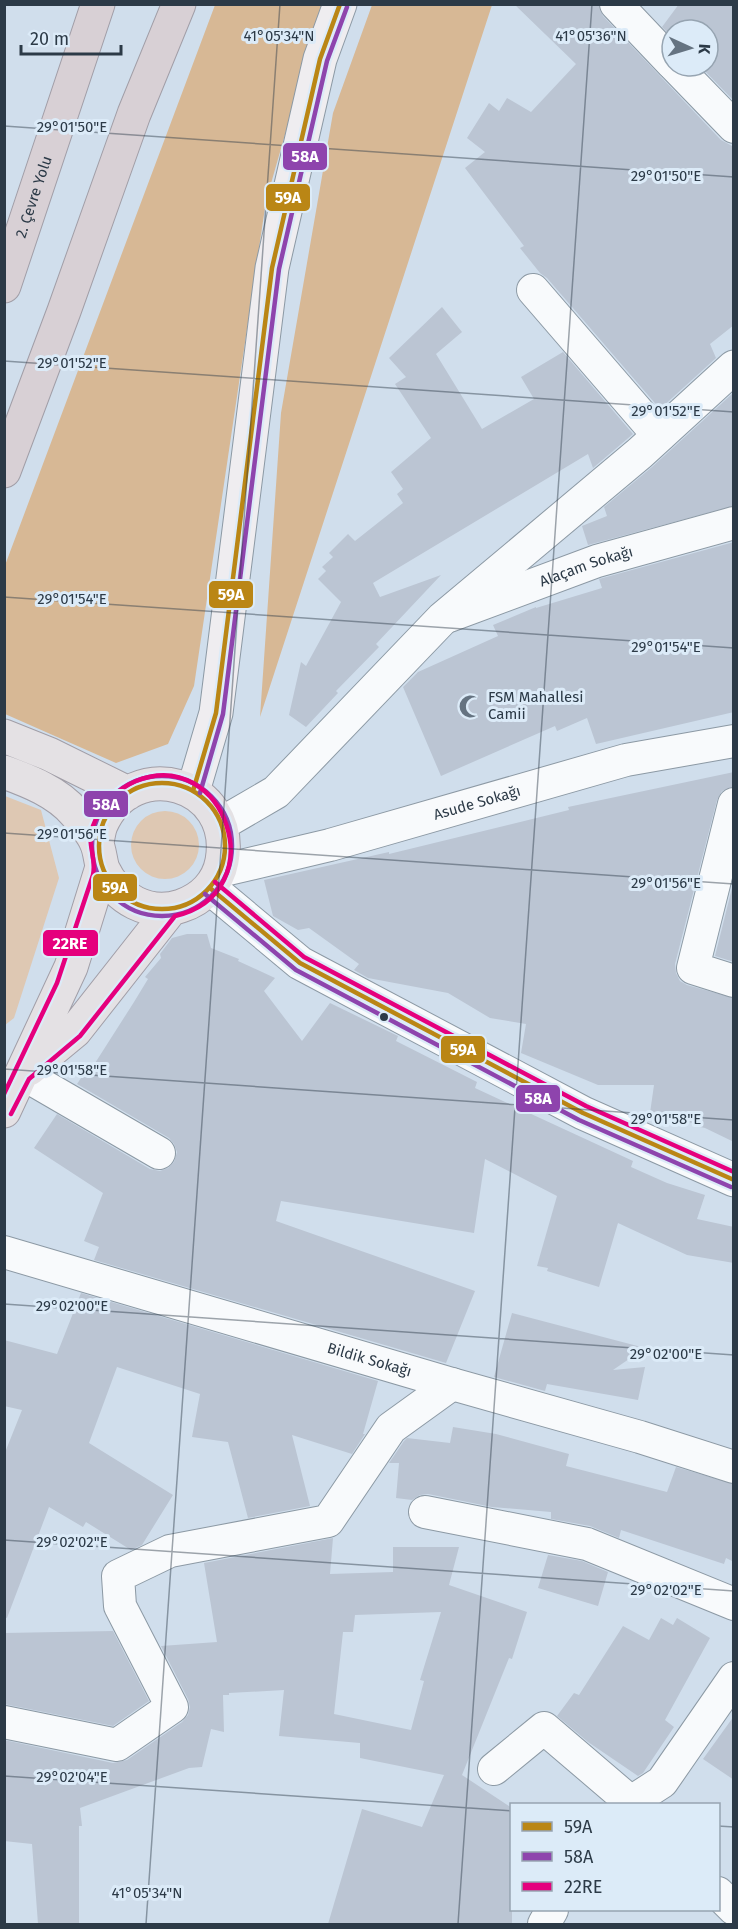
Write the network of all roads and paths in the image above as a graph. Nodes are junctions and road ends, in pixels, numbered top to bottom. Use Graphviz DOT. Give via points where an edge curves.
graph roads {
  1 [pos="98,4"];
  2 [pos="179,4"];
  3 [pos="340,4"];
  4 [pos="616,4"];
  5 [pos="660,50"];
  6 [pos="687,78"];
  7 [pos="734,127"];
  8 [pos="4,286"];
  9 [pos="533,290"];
  10 [pos="734,367"];
  11 [pos="659,436"];
  12 [pos="4,471"];
  13 [pos="734,524"];
  14 [pos="442,619"];
  15 [pos="4,736"];
  16 [pos="734,741"];
  17 [pos="4,772"];
  18 [pos="193,791"];
  19 [pos="128,793"];
  20 [pos="734,804"];
  21 [pos="221,824"];
  22 [pos="100,855"];
  23 [pos="215,879"];
  24 [pos="171,909"];
  25 [pos="734,981"];
  26 [pos="23,1074"];
  27 [pos="4,1111"];
  28 [pos="159,1153"];
  29 [pos="734,1180"];
  30 [pos="4,1252"];
  31 [pos="452,1384"];
  32 [pos="734,1467"];
  33 [pos="425,1512"];
  34 [pos="734,1604"];
  35 [pos="734,1678"];
  36 [pos="4,1722"];
  37 [pos="494,1769"];
  38 [pos="630,1803"];
  39 [pos="632,1803"];
  40 [pos="720,1895"];
  41 [pos="734,1909"];
  1 -- 8 [label="highway, 2. Çevre Yolu"];
  2 -- 12 [label="highway" via="134,114"];
  3 -- 18 [label="main road" via="320,59 272,268 216,713"];
  4 -- 5 [label="street"];
  6 -- 7 [label="street"];
  9 -- 11 [label="street"];
  10 -- 11 [label="street"];
  11 -- 14 [label="street"];
  13 -- 14 [label="street, Alaçam Sokağı" via="597,561"];
  14 -- 21 [label="street" via="276,792"];
  15 -- 19 [label="main road"];
  16 -- 23 [label="street, Asude Sokağı" via="626,760"];
  17 -- 22 [label="main road" via="36,784 74,811"];
  18 -- 19 [label="main road" via="160,783"];
  18 -- 21 [label="main road" via="210,805"];
  19 -- 22 [label="main road" via="101,825"];
  20 -- 25 [label="street" via="693,968"];
  21 -- 23 [label="main road" via="225,845"];
  22 -- 24 [label="main road" via="112,885 128,900 148,908"];
  22 -- 26 [label="main road" via="71,967"];
  23 -- 24 [label="main road" via="192,902"];
  23 -- 29 [label="street" via="300,963 583,1113"];
  24 -- 26 [label="main road" via="75,1031"];
  26 -- 27 [label="main road"];
  26 -- 28 [label="street"];
  30 -- 31 [label="street, Bildik Sokağı"];
  31 -- 32 [label="street, Bildik Sokağı"];
  31 -- 36 [label="street" via="391,1428 328,1521 170,1551 118,1576 120,1606 172,1707 117,1744"];
  33 -- 34 [label="street" via="587,1544"];
  35 -- 39 [label="street" via="662,1782"];
  37 -- 38 [label="street" via="544,1728"];
  40 -- 41 [label="street"];
}
